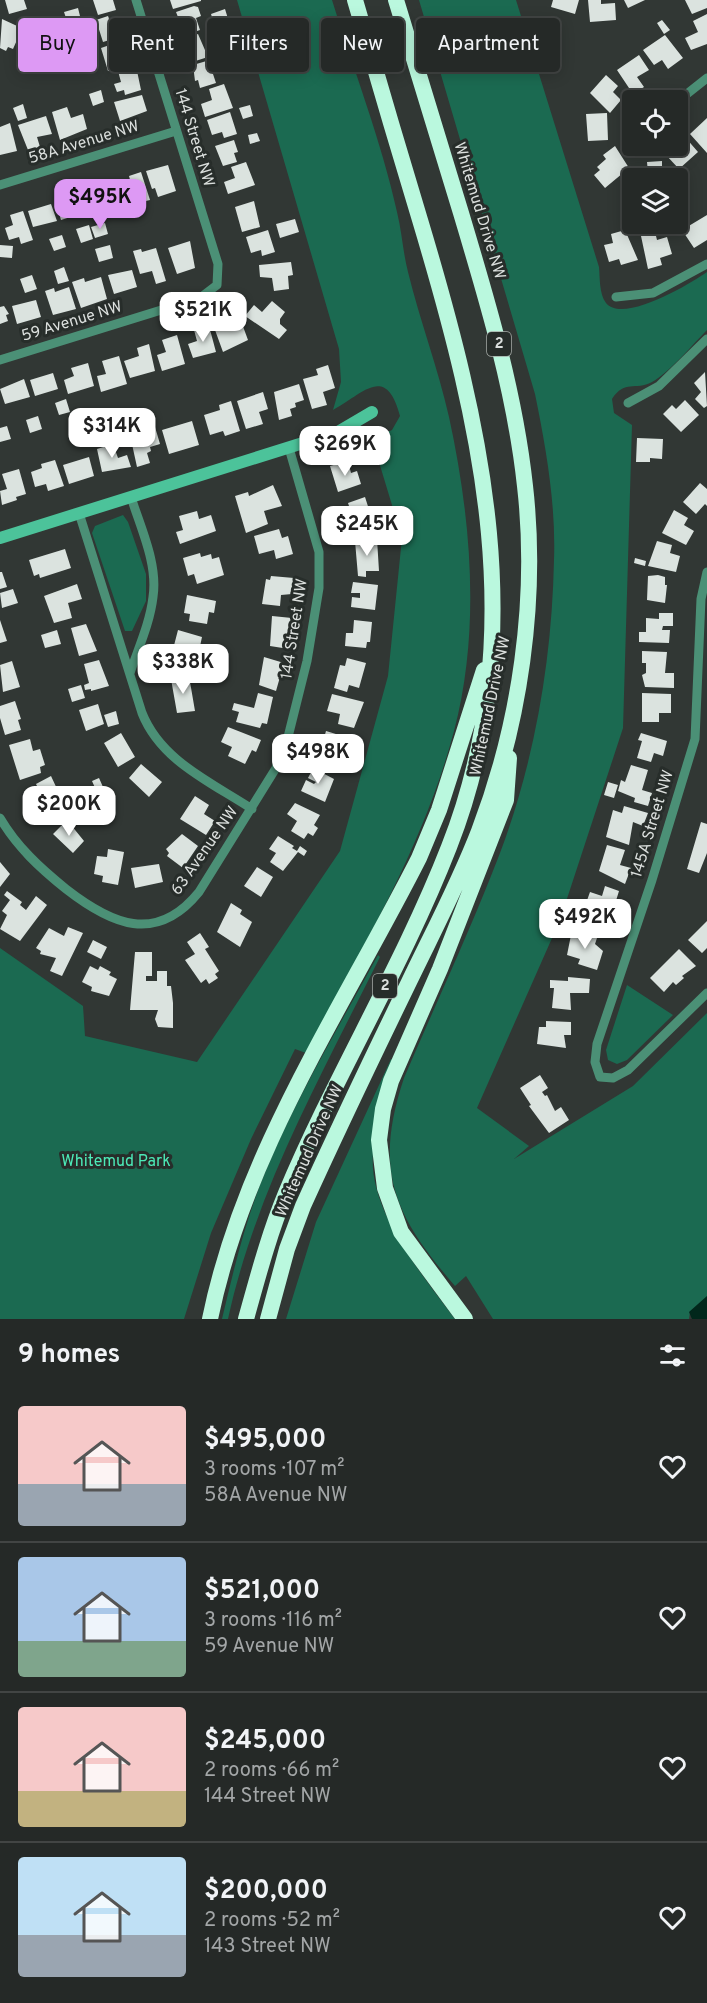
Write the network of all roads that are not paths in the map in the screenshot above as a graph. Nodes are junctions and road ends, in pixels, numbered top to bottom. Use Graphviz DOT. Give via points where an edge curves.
graph roads {
  1 [pos="136,0"];
  2 [pos="349,0"];
  3 [pos="355,0"];
  4 [pos="396,0"];
  5 [pos="707,78"];
  6 [pos="382,92"];
  7 [pos="688,93"];
  8 [pos="176,130"];
  9 [pos="0,185"];
  10 [pos="707,264"];
  11 [pos="217,285"];
  12 [pos="616,297"];
  13 [pos="707,339"];
  14 [pos="0,360"];
  15 [pos="628,403"];
  16 [pos="372,412"];
  17 [pos="290,448"];
  18 [pos="131,497"];
  19 [pos="79,513"];
  20 [pos="0,538"];
  21 [pos="707,572"];
  22 [pos="493,644"];
  23 [pos="130,674"];
  24 [pos="514,700"];
  25 [pos="252,809"];
  26 [pos="0,818"];
  27 [pos="707,993"];
  28 [pos="210,1319"];
  29 [pos="246,1319"];
  30 [pos="268,1319"];
  31 [pos="465,1319"];
  1 -- 8 [label="street, 144 Street NW"];
  2 -- 6 [label="highway"];
  3 -- 6 [label="highway, Whitemud Drive NW / 2"];
  4 -- 24 [label="highway, Whitemud Drive NW / 2" via="495,328 517,427 529,546 525,630"];
  5 -- 7 [label="street"];
  6 -- 22 [label="highway, Whitemud Drive NW / 2" via="441,291 476,432 491,543"];
  8 -- 9 [label="street, 58A Avenue NW"];
  8 -- 11 [label="street, 144 Street NW" via="218,264"];
  10 -- 12 [label="street" via="653,293"];
  11 -- 14 [label="street, 59 Avenue NW" via="200,298"];
  13 -- 15 [label="street" via="659,386"];
  16 -- 17 [label="street" via="345,429"];
  17 -- 18 [label="street"];
  17 -- 25 [label="street, 144 Street NW" via="315,532 319,588 305,670 287,741"];
  18 -- 19 [label="street"];
  18 -- 23 [label="street" via="154,582 151,610"];
  19 -- 20 [label="street"];
  19 -- 23 [label="street"];
  21 -- 27 [label="street, 145A Street NW" via="700,606 695,739 596,1050 596,1068 602,1078 619,1076 632,1066"];
  22 -- 28 [label="highway" via="439,810 419,858 256,1168 232,1236"];
  22 -- 29 [label="highway, Whitemud Drive NW / 2" via="478,751 450,846 294,1175 269,1237"];
  23 -- 25 [label="street" via="146,722 160,746"];
  24 -- 30 [label="highway, Whitemud Drive NW / 2" via="496,779 479,830 303,1206"];
  24 -- 31 [label="highway" via="506,800 391,1081 379,1140 385,1188 401,1232"];
  25 -- 26 [label="street, 63 Avenue NW" via="199,892 173,915 148,923 109,919 83,903 30,858"];
}
